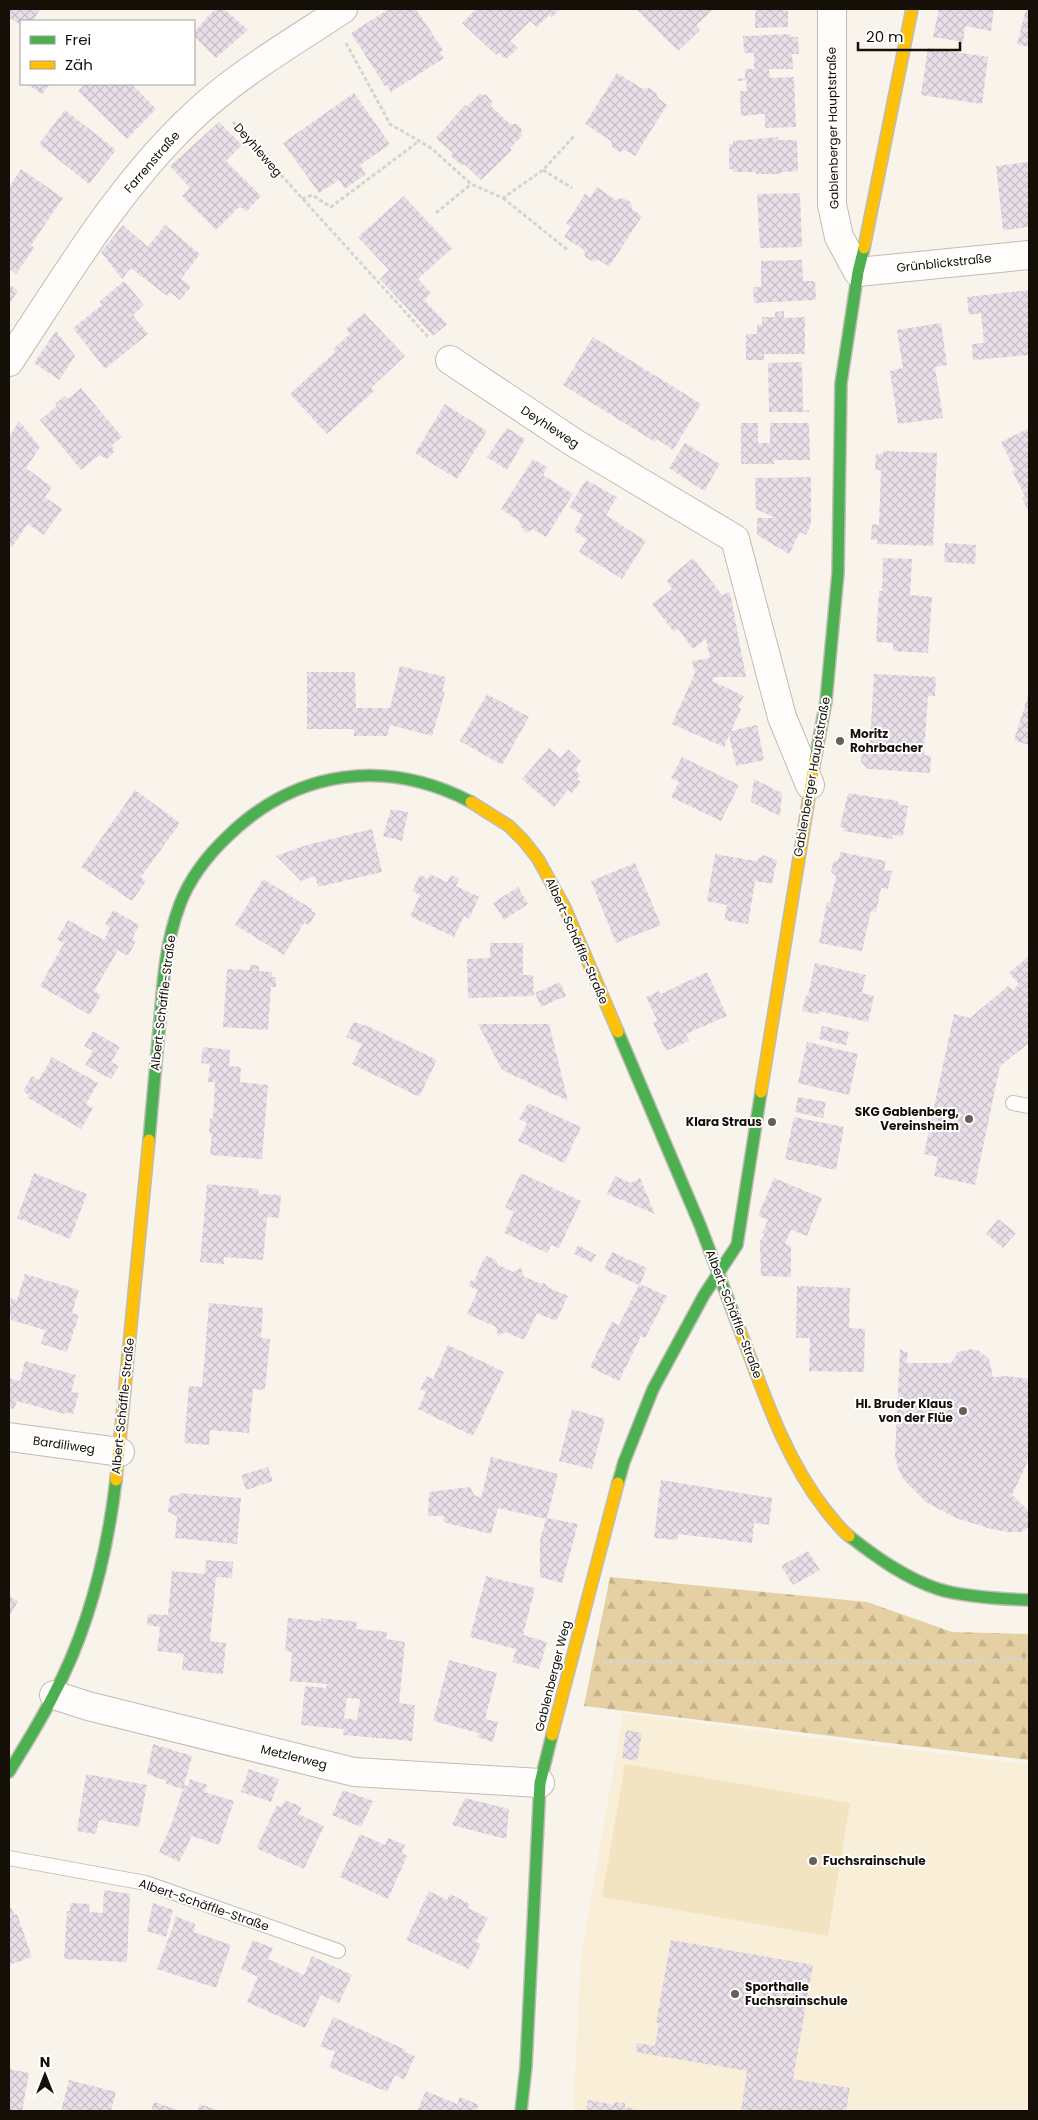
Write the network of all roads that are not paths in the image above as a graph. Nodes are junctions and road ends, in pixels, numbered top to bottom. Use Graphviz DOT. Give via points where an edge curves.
graph roads {
  1 [pos="832,9"];
  2 [pos="912,9"];
  3 [pos="337,12"];
  4 [pos="1029,255"];
  5 [pos="858,272"];
  6 [pos="450,360"];
  7 [pos="9,362"];
  8 [pos="810,785"];
  9 [pos="1013,1103"];
  10 [pos="1029,1106"];
  11 [pos="718,1273"];
  12 [pos="9,1437"];
  13 [pos="120,1452"];
  14 [pos="1029,1600"];
  15 [pos="54,1695"];
  16 [pos="9,1772"];
  17 [pos="540,1783"];
  18 [pos="9,1858"];
  19 [pos="338,1950"];
  20 [pos="521,2111"];
  1 -- 5 [label="street, Gablenberger Hauptstraße" via="832,205 839,237"];
  2 -- 5 [label="street, Gablenberger Hauptstraße"];
  3 -- 7 [label="street, Farrenstraße" via="213,98 149,162 110,210"];
  4 -- 5 [label="street, Grünblickstraße"];
  5 -- 8 [label="street, Gablenberger Hauptstraße" via="841,383 838,572 826,701"];
  6 -- 8 [label="street, Deyhleweg" via="573,442 735,539 782,717"];
  8 -- 11 [label="street, Gablenberger Hauptstraße" via="737,1245"];
  9 -- 10 [label="lane"];
  11 -- 13 [label="street, Albert-Schäffle-Straße" via="565,908 546,871 516,832 479,805 435,784 397,775 361,774 322,780 284,794 244,819 217,846 190,882 172,927 164,975"];
  11 -- 14 [label="street, Albert-Schäffle-Straße" via="783,1442 811,1491 842,1531 886,1564 938,1589 995,1599"];
  11 -- 17 [label="street, Gablenberger Weg" via="653,1389 624,1462"];
  12 -- 13 [label="street, Bardiliweg"];
  13 -- 15 [label="street, Albert-Schäffle-Straße" via="99,1576 83,1628"];
  15 -- 16 [label="street, Albert-Schäffle-Straße"];
  15 -- 17 [label="street, Metzlerweg" via="354,1772"];
  17 -- 20 [label="street, Gablenberger Weg"];
  18 -- 19 [label="lane, Albert-Schäffle-Straße" via="146,1883"];
}
